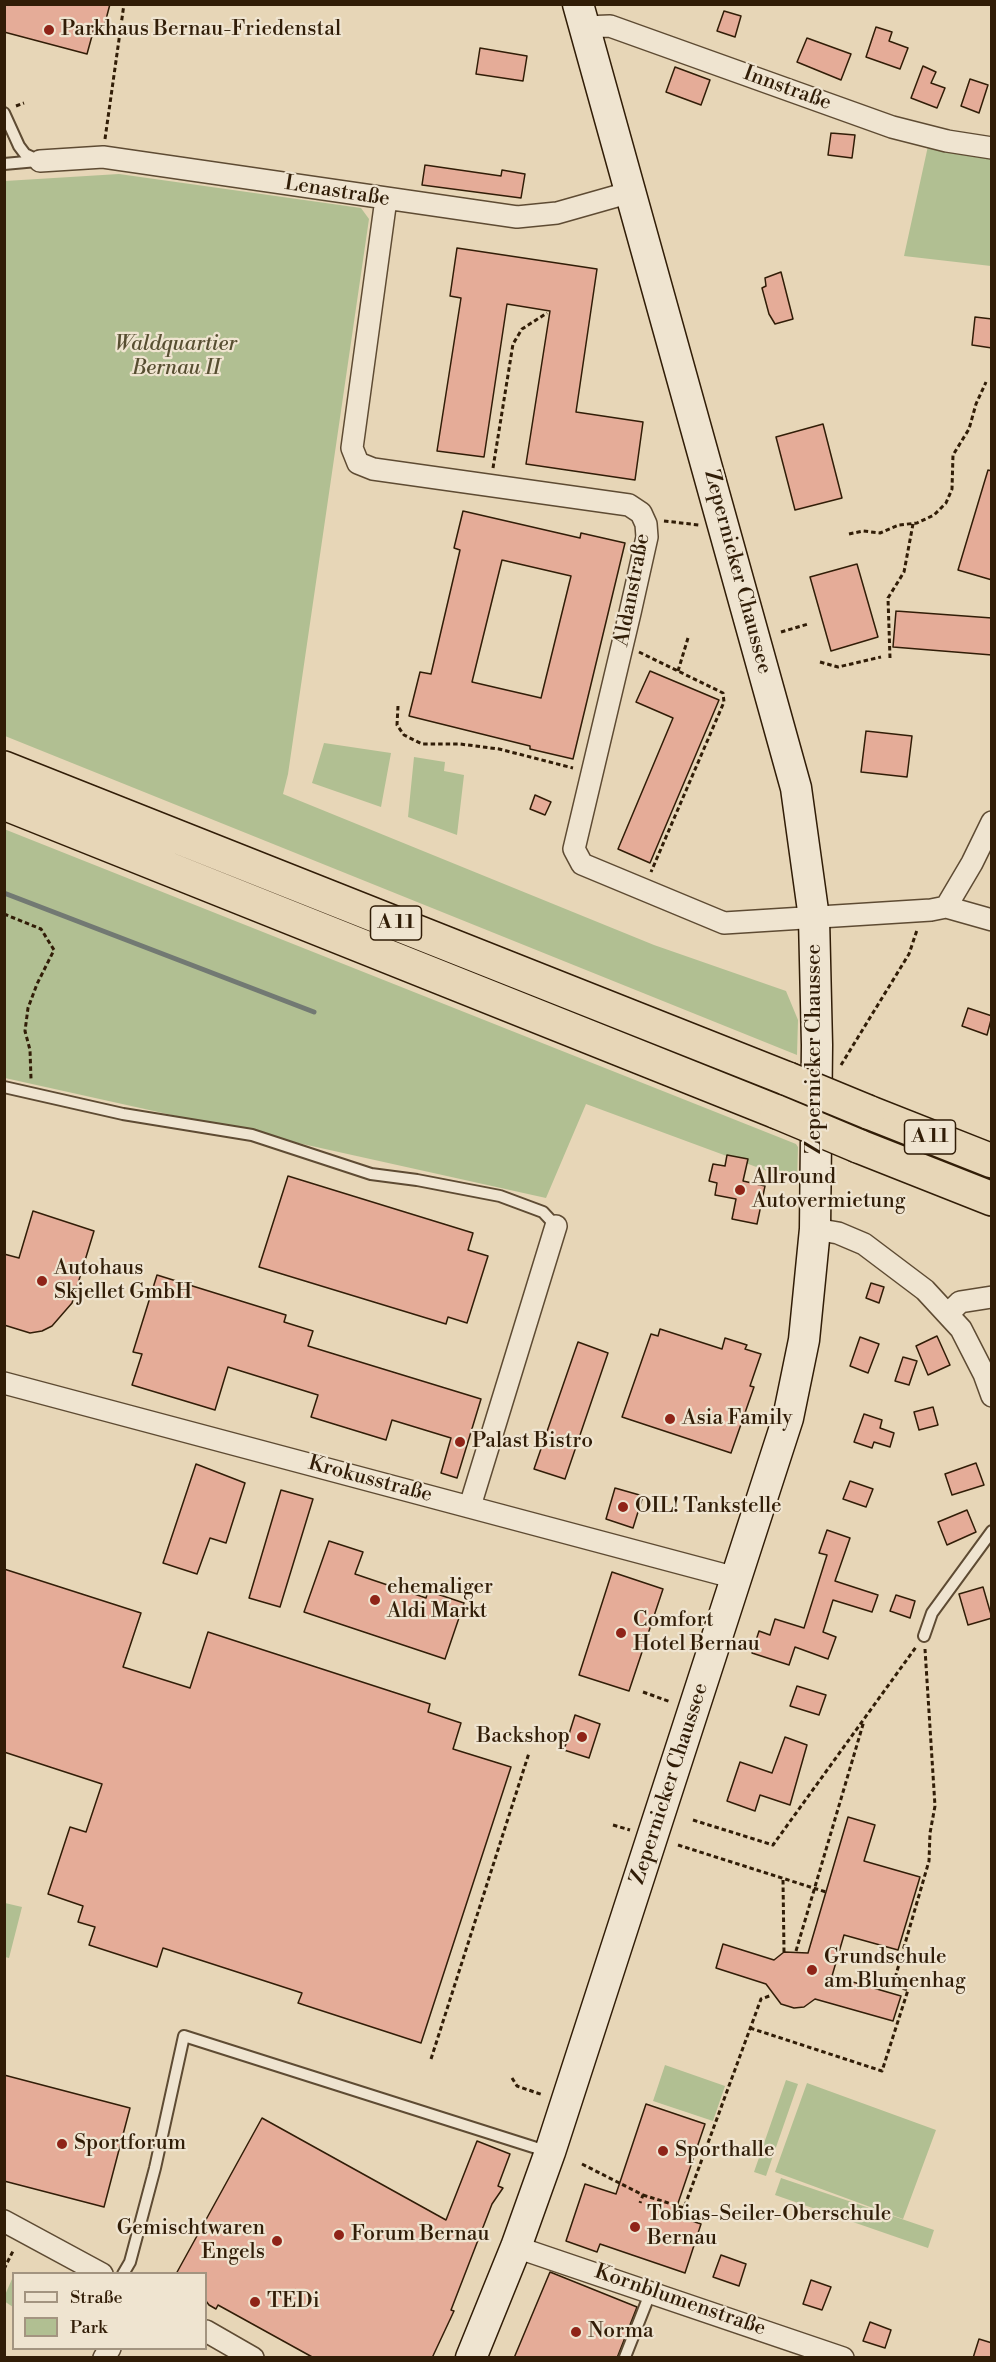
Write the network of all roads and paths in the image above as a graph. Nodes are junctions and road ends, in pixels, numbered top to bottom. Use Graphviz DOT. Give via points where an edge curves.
graph roads {
  1 [pos="124,4"];
  2 [pos="581,16"];
  3 [pos="24,103"];
  4 [pos="16,106"];
  5 [pos="4,112"];
  6 [pos="992,148"];
  7 [pos="103,157"];
  8 [pos="40,161"];
  9 [pos="4,164"];
  10 [pos="631,192"];
  11 [pos="386,199"];
  12 [pos="547,313"];
  13 [pos="986,382"];
  14 [pos="492,475"];
  15 [pos="662,522"];
  16 [pos="913,524"];
  17 [pos="704,525"];
  18 [pos="849,534"];
  19 [pos="808,624"];
  20 [pos="781,632"];
  21 [pos="688,638"];
  22 [pos="622,644"];
  23 [pos="881,657"];
  24 [pos="890,658"];
  25 [pos="820,662"];
  26 [pos="678,671"];
  27 [pos="398,706"];
  28 [pos="4,768"];
  29 [pos="581,770"];
  30 [pos="4,803"];
  31 [pos="992,822"];
  32 [pos="649,877"];
  33 [pos="946,907"];
  34 [pos="924,911"];
  35 [pos="4,914"];
  36 [pos="813,918"];
  37 [pos="992,920"];
  38 [pos="836,1074"];
  39 [pos="4,1087"];
  40 [pos="27,1092"];
  41 [pos="992,1161"];
  42 [pos="992,1199"];
  43 [pos="556,1226"];
  44 [pos="815,1229"];
  45 [pos="992,1298"];
  46 [pos="949,1313"];
  47 [pos="4,1383"];
  48 [pos="992,1396"];
  49 [pos="470,1506"];
  50 [pos="992,1531"];
  51 [pos="736,1578"];
  52 [pos="924,1636"];
  53 [pos="643,1692"];
  54 [pos="678,1704"];
  55 [pos="866,1717"];
  56 [pos="530,1753"];
  57 [pos="693,1820"];
  58 [pos="613,1825"];
  59 [pos="634,1831"];
  60 [pos="678,1845"];
  61 [pos="783,1880"];
  62 [pos="814,1889"];
  63 [pos="826,1892"];
  64 [pos="796,1951"];
  65 [pos="784,1952"];
  66 [pos="772,1995"];
  67 [pos="750,2028"];
  68 [pos="431,2059"];
  69 [pos="512,2078"];
  70 [pos="548,2096"];
  71 [pos="550,2152"];
  72 [pos="582,2164"];
  73 [pos="643,2195"];
  74 [pos="640,2203"];
  75 [pos="4,2221"];
  76 [pos="516,2247"];
  77 [pos="98,2272"];
  78 [pos="124,2272"];
  79 [pos="651,2291"];
  80 [pos="207,2332"];
  81 [pos="625,2357"];
  82 [pos="253,2358"];
  83 [pos="471,2358"];
  84 [pos="843,2358"];
  1 -- 7 [label="path"];
  2 -- 6 [label="street, Innstraße" via="892,127"];
  2 -- 10 [label="main road, Zepernicker Chaussee"];
  3 -- 4 [label="path"];
  5 -- 8 [label="lane" via="19,146"];
  7 -- 8 [label="street, Lenastraße"];
  7 -- 11 [label="street, Lenastraße"];
  8 -- 9 [label="lane"];
  10 -- 11 [label="street, Lenastraße" via="557,213 517,217"];
  10 -- 36 [label="main road, Zepernicker Chaussee" via="796,788"];
  11 -- 22 [label="street, Aldanstraße" via="352,448 358,463 373,469 628,505 641,513 647,537"];
  12 -- 14 [label="path" via="522,329 513,344"];
  13 -- 16 [label="path" via="969,429 953,455 952,489 946,503 934,516"];
  15 -- 17 [label="path"];
  16 -- 18 [label="path" via="880,533"];
  16 -- 24 [label="path" via="904,572 888,598"];
  19 -- 20 [label="path"];
  21 -- 26 [label="path"];
  22 -- 26 [label="path"];
  22 -- 36 [label="street, Aldanstraße" via="578,829 576,857 590,868 716,921 734,924"];
  23 -- 25 [label="path" via="838,667"];
  26 -- 32 [label="path" via="723,693 724,702"];
  27 -- 29 [label="path" via="398,725 404,735 422,744 499,749"];
  28 -- 41 [label="highway, A 11, bridge"];
  30 -- 42 [label="highway, A 11, bridge"];
  31 -- 33 [label="street"];
  33 -- 34 [label="street"];
  33 -- 37 [label="street"];
  34 -- 36 [label="street"];
  34 -- 38 [label="path" via="909,954"];
  35 -- 40 [label="path" via="41,929 54,950 28,1008 25,1031 33,1074"];
  36 -- 44 [label="main road, Zepernicker Chaussee" via="817,1045"];
  39 -- 40 [label="lane"];
  40 -- 43 [label="lane" via="123,1114 252,1135 371,1174 500,1196 543,1212"];
  43 -- 49 [label="street"];
  44 -- 46 [label="street" via="864,1244"];
  44 -- 51 [label="main road, Zepernicker Chaussee" via="804,1340 791,1409"];
  45 -- 46 [label="street" via="960,1302"];
  46 -- 48 [label="street" via="961,1329"];
  47 -- 49 [label="street, Krokusstraße"];
  49 -- 51 [label="street, Krokusstraße"];
  50 -- 52 [label="lane" via="932,1613"];
  51 -- 71 [label="main road, Zepernicker Chaussee"];
  52 -- 55 [label="path"];
  52 -- 67 [label="path" via="935,1806 929,1861 892,1984 908,1989 882,2071"];
  53 -- 54 [label="path"];
  55 -- 57 [label="path" via="773,1845"];
  55 -- 62 [label="path"];
  56 -- 68 [label="path"];
  58 -- 59 [label="path"];
  60 -- 61 [label="path"];
  61 -- 62 [label="path"];
  61 -- 65 [label="path"];
  62 -- 63 [label="path"];
  62 -- 64 [label="path"];
  66 -- 67 [label="path" via="761,1999"];
  67 -- 73 [label="path" via="684,2208"];
  69 -- 70 [label="path" via="517,2086"];
  71 -- 76 [label="main road, Zepernicker Chaussee"];
  71 -- 78 [label="lane" via="184,2036 155,2168"];
  72 -- 73 [label="path"];
  73 -- 74 [label="path"];
  75 -- 77 [label="street"];
  76 -- 79 [label="street, Kornblumenstraße"];
  76 -- 83 [label="main road, Zepernicker Chaussee"];
  79 -- 81 [label="lane"];
  79 -- 84 [label="street, Kornblumenstraße"];
  80 -- 82 [label="street"];
}
